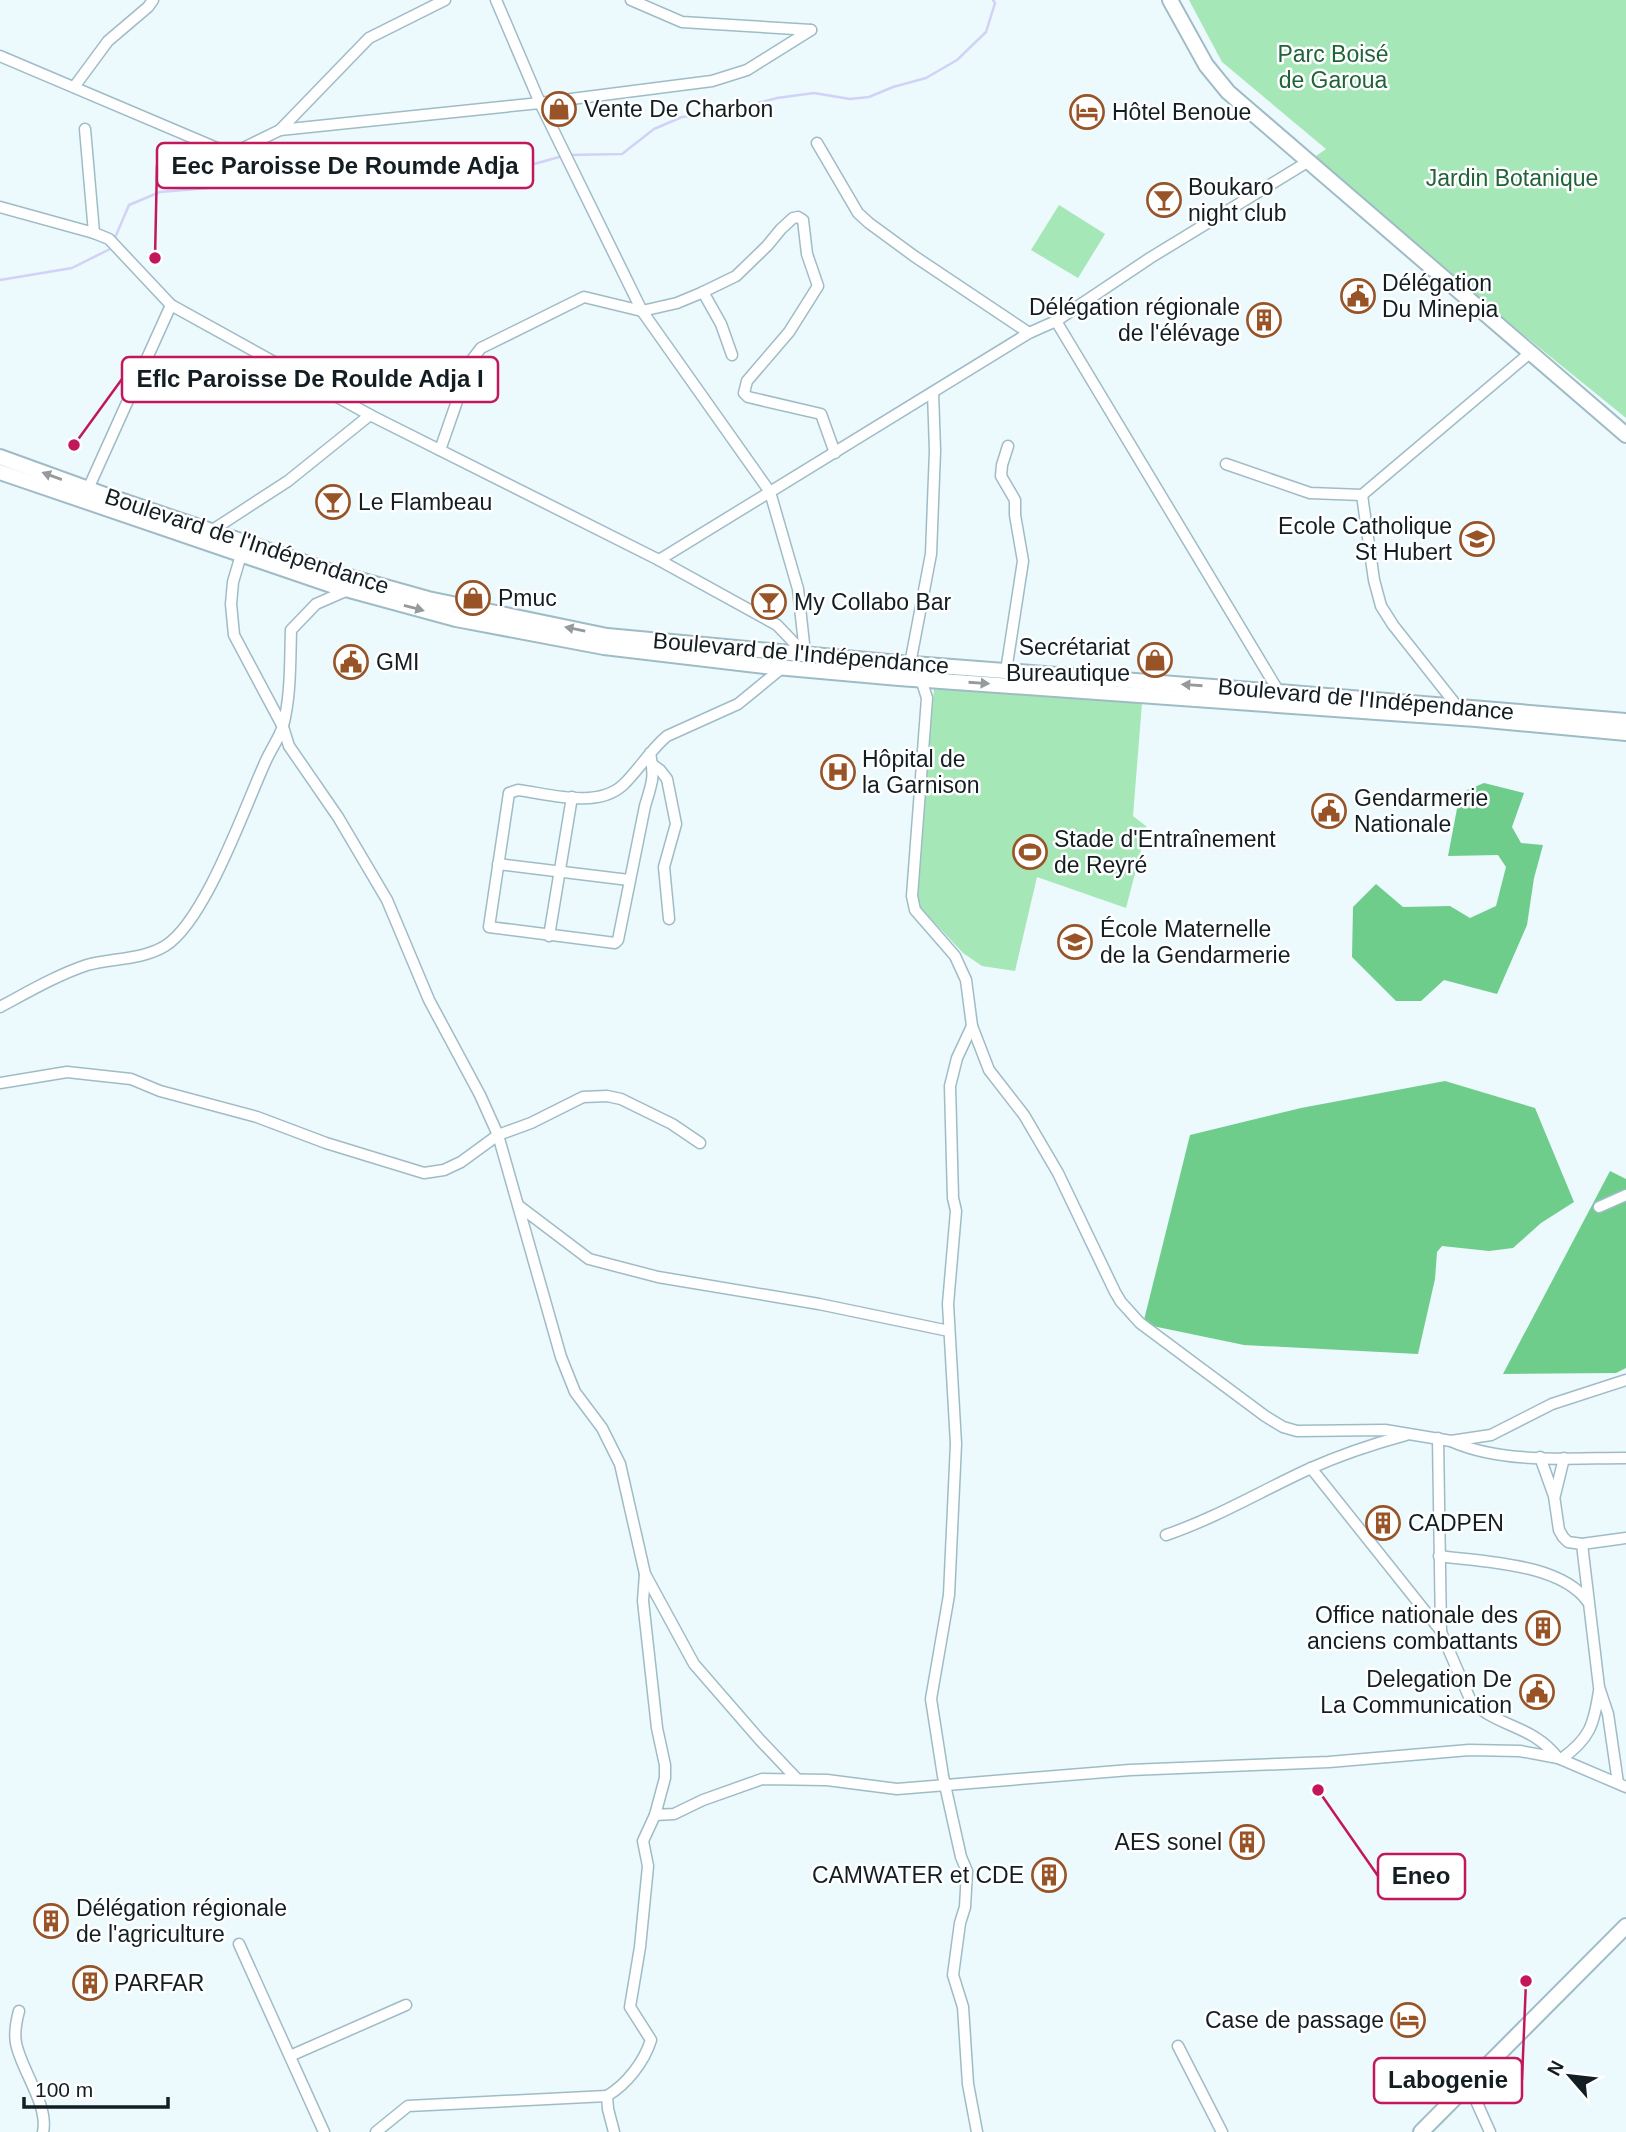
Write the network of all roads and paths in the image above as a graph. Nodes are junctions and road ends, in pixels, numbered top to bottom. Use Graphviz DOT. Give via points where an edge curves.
graph roads {
  1 [pos="153,0"];
  2 [pos="445,0"];
  3 [pos="496,0"];
  4 [pos="631,0"];
  5 [pos="1170,0"];
  6 [pos="646,3"];
  7 [pos="0,56"];
  8 [pos="74,87"];
  9 [pos="540,103"];
  10 [pos="85,129"];
  11 [pos="280,130"];
  12 [pos="817,143"];
  13 [pos="1309,161"];
  14 [pos="0,207"];
  15 [pos="94,233"];
  16 [pos="703,292"];
  17 [pos="171,305"];
  18 [pos="642,311"];
  19 [pos="1056,321"];
  20 [pos="1028,333"];
  21 [pos="1531,352"];
  22 [pos="732,355"];
  23 [pos="933,392"];
  24 [pos="370,415"];
  25 [pos="1626,435"];
  26 [pos="1008,446"];
  27 [pos="440,450"];
  28 [pos="835,453"];
  29 [pos="0,457"];
  30 [pos="1226,464"];
  31 [pos="0,472"];
  32 [pos="88,489"];
  33 [pos="770,492"];
  34 [pos="1362,495"];
  35 [pos="211,531"];
  36 [pos="241,555"];
  37 [pos="659,560"];
  38 [pos="348,590"];
  39 [pos="803,654"];
  40 [pos="910,664"];
  41 [pos="782,667"];
  42 [pos="1006,671"];
  43 [pos="921,679"];
  44 [pos="1279,692"];
  45 [pos="1457,706"];
  46 [pos="1626,721"];
  47 [pos="283,727"];
  48 [pos="1626,733"];
  49 [pos="650,753"];
  50 [pos="653,765"];
  51 [pos="572,797"];
  52 [pos="498,864"];
  53 [pos="560,872"];
  54 [pos="629,880"];
  55 [pos="669,919"];
  56 [pos="549,936"];
  57 [pos="0,1007"];
  58 [pos="972,1026"];
  59 [pos="0,1083"];
  60 [pos="498,1135"];
  61 [pos="700,1143"];
  62 [pos="1626,1195"];
  63 [pos="519,1206"];
  64 [pos="1599,1207"];
  65 [pos="949,1331"];
  66 [pos="1626,1380"];
  67 [pos="1413,1433"];
  68 [pos="1438,1438"];
  69 [pos="1451,1441"];
  70 [pos="1540,1457"];
  71 [pos="1564,1458"];
  72 [pos="1626,1458"];
  73 [pos="1311,1468"];
  74 [pos="1555,1496"];
  75 [pos="1166,1535"];
  76 [pos="1626,1538"];
  77 [pos="1581,1544"];
  78 [pos="1439,1556"];
  79 [pos="645,1574"];
  80 [pos="1589,1604"];
  81 [pos="1441,1632"];
  82 [pos="1599,1687"];
  83 [pos="1560,1758"];
  84 [pos="797,1779"];
  85 [pos="946,1784"];
  86 [pos="1622,1785"];
  87 [pos="655,1815"];
  88 [pos="1626,1926"];
  89 [pos="239,1944"];
  90 [pos="406,2005"];
  91 [pos="19,2011"];
  92 [pos="1178,2046"];
  93 [pos="290,2056"];
  94 [pos="1468,2083"];
  95 [pos="607,2096"];
  96 [pos="1487,2129"];
  97 [pos="43,2132"];
  98 [pos="324,2132"];
  99 [pos="376,2132"];
  100 [pos="614,2132"];
  101 [pos="977,2132"];
  102 [pos="1222,2132"];
  103 [pos="1421,2132"];
  1 -- 8 [label="street" via="108,41"];
  2 -- 11 [label="street" via="369,38"];
  3 -- 9 [label="street"];
  4 -- 6 [label="street"];
  5 -- 13 [label="main road" via="1206,65 1228,92"];
  6 -- 9 [label="street" via="682,22 811,30 747,70 712,81"];
  7 -- 8 [label="street"];
  8 -- 11 [label="street" via="231,154"];
  9 -- 11 [label="street"];
  9 -- 18 [label="street"];
  10 -- 15 [label="street"];
  12 -- 20 [label="street" via="858,213 869,223"];
  13 -- 19 [label="street"];
  13 -- 21 [label="main road"];
  14 -- 15 [label="street"];
  15 -- 17 [label="street" via="109,239"];
  16 -- 18 [label="street"];
  16 -- 22 [label="street"];
  16 -- 28 [label="street" via="736,276 793,218 803,220 807,254 818,286 789,332 747,381 744,393 821,414"];
  17 -- 24 [label="street"];
  17 -- 32 [label="street"];
  18 -- 27 [label="street" via="584,297 481,348 471,361"];
  18 -- 33 [label="street"];
  19 -- 20 [label="street"];
  19 -- 44 [label="street"];
  20 -- 23 [label="street"];
  21 -- 25 [label="main road"];
  21 -- 34 [label="street"];
  23 -- 28 [label="street"];
  23 -- 40 [label="street" via="931,554"];
  24 -- 27 [label="street"];
  24 -- 35 [label="street" via="288,481"];
  26 -- 42 [label="street" via="1001,476 1015,499 1023,561"];
  27 -- 37 [label="street"];
  28 -- 33 [label="street"];
  32 -- 29 [label="main road, Boulevard de l'Indépendance, one-way"];
  30 -- 34 [label="street" via="1310,493"];
  31 -- 36 [label="main road, Boulevard de l'Indépendance"];
  32 -- 35 [label="main road, Boulevard de l'Indépendance"];
  33 -- 37 [label="street"];
  33 -- 39 [label="street" via="798,589"];
  34 -- 45 [label="street" via="1381,607"];
  39 -- 35 [label="main road, Boulevard de l'Indépendance, one-way" via="607,636 428,599"];
  36 -- 38 [label="main road, Boulevard de l'Indépendance"];
  36 -- 47 [label="street" via="231,604 234,635"];
  37 -- 39 [label="street" via="777,625"];
  38 -- 41 [label="main road, Boulevard de l'Indépendance, one-way" via="456,619 604,647"];
  38 -- 47 [label="street" via="316,604 291,630"];
  39 -- 40 [label="main road, Boulevard de l'Indépendance"];
  40 -- 42 [label="main road, Boulevard de l'Indépendance"];
  41 -- 43 [label="main road, Boulevard de l'Indépendance"];
  41 -- 49 [label="street" via="748,697 667,736"];
  44 -- 42 [label="main road, Boulevard de l'Indépendance, one-way"];
  43 -- 48 [label="main road, Boulevard de l'Indépendance, one-way"];
  43 -- 58 [label="street" via="927,698 912,896 915,910 955,956 966,980"];
  44 -- 45 [label="main road, Boulevard de l'Indépendance"];
  45 -- 46 [label="main road, Boulevard de l'Indépendance"];
  47 -- 57 [label="street" via="217,874 177,937 149,953 88,965"];
  47 -- 60 [label="street" via="289,746 387,900 429,1000"];
  49 -- 50 [label="street"];
  49 -- 51 [label="street" via="614,792"];
  50 -- 54 [label="street" via="652,787"];
  50 -- 55 [label="street" via="667,779 676,824 664,867"];
  51 -- 52 [label="street" via="518,790 509,793"];
  51 -- 53 [label="street"];
  52 -- 53 [label="street"];
  52 -- 56 [label="street" via="489,927"];
  53 -- 54 [label="street"];
  53 -- 56 [label="street"];
  54 -- 56 [label="street" via="615,943"];
  58 -- 65 [label="street" via="950,1086 956,1211"];
  58 -- 67 [label="street" via="989,1070 1024,1115 1121,1302 1140,1323 1283,1427"];
  59 -- 60 [label="street" via="67,1072 131,1079 424,1173 461,1162"];
  60 -- 61 [label="street" via="583,1097 607,1096 640,1107"];
  60 -- 63 [label="street"];
  62 -- 64 [label="street"];
  63 -- 65 [label="street" via="589,1259 658,1277"];
  63 -- 79 [label="street" via="575,1392 602,1428 620,1464"];
  65 -- 85 [label="street" via="956,1444 950,1582 931,1699"];
  66 -- 69 [label="street" via="1552,1404 1491,1435"];
  67 -- 68 [label="street"];
  67 -- 73 [label="street"];
  68 -- 69 [label="street"];
  68 -- 78 [label="street"];
  69 -- 70 [label="street" via="1486,1452"];
  70 -- 71 [label="street"];
  70 -- 74 [label="street"];
  71 -- 72 [label="street"];
  71 -- 74 [label="street"];
  73 -- 75 [label="street"];
  73 -- 81 [label="street"];
  74 -- 77 [label="street" via="1559,1530 1568,1542"];
  76 -- 77 [label="street"];
  77 -- 80 [label="street"];
  78 -- 80 [label="street" via="1546,1574 1570,1584"];
  78 -- 81 [label="street"];
  79 -- 84 [label="street" via="694,1664"];
  79 -- 87 [label="street" via="643,1601 665,1765"];
  80 -- 82 [label="street"];
  81 -- 83 [label="street" via="1478,1708 1539,1737"];
  82 -- 83 [label="street" via="1592,1728"];
  82 -- 86 [label="street"];
  83 -- 85 [label="street" via="1469,1750"];
  83 -- 86 [label="street"];
  84 -- 85 [label="street" via="890,1789"];
  84 -- 87 [label="street" via="762,1779 674,1814"];
  85 -- 101 [label="street" via="967,1871 953,1975 963,2007 968,2084"];
  87 -- 95 [label="street" via="643,1841 648,1866 630,2007 651,2040 621,2088"];
  88 -- 94 [label="main road"];
  89 -- 93 [label="street"];
  90 -- 93 [label="street"];
  91 -- 97 [label="street" via="16,2045 42,2114"];
  92 -- 102 [label="street"];
  93 -- 98 [label="street"];
  94 -- 96 [label="street"];
  94 -- 103 [label="main road"];
  95 -- 99 [label="street" via="408,2106"];
  95 -- 100 [label="street"];
}
